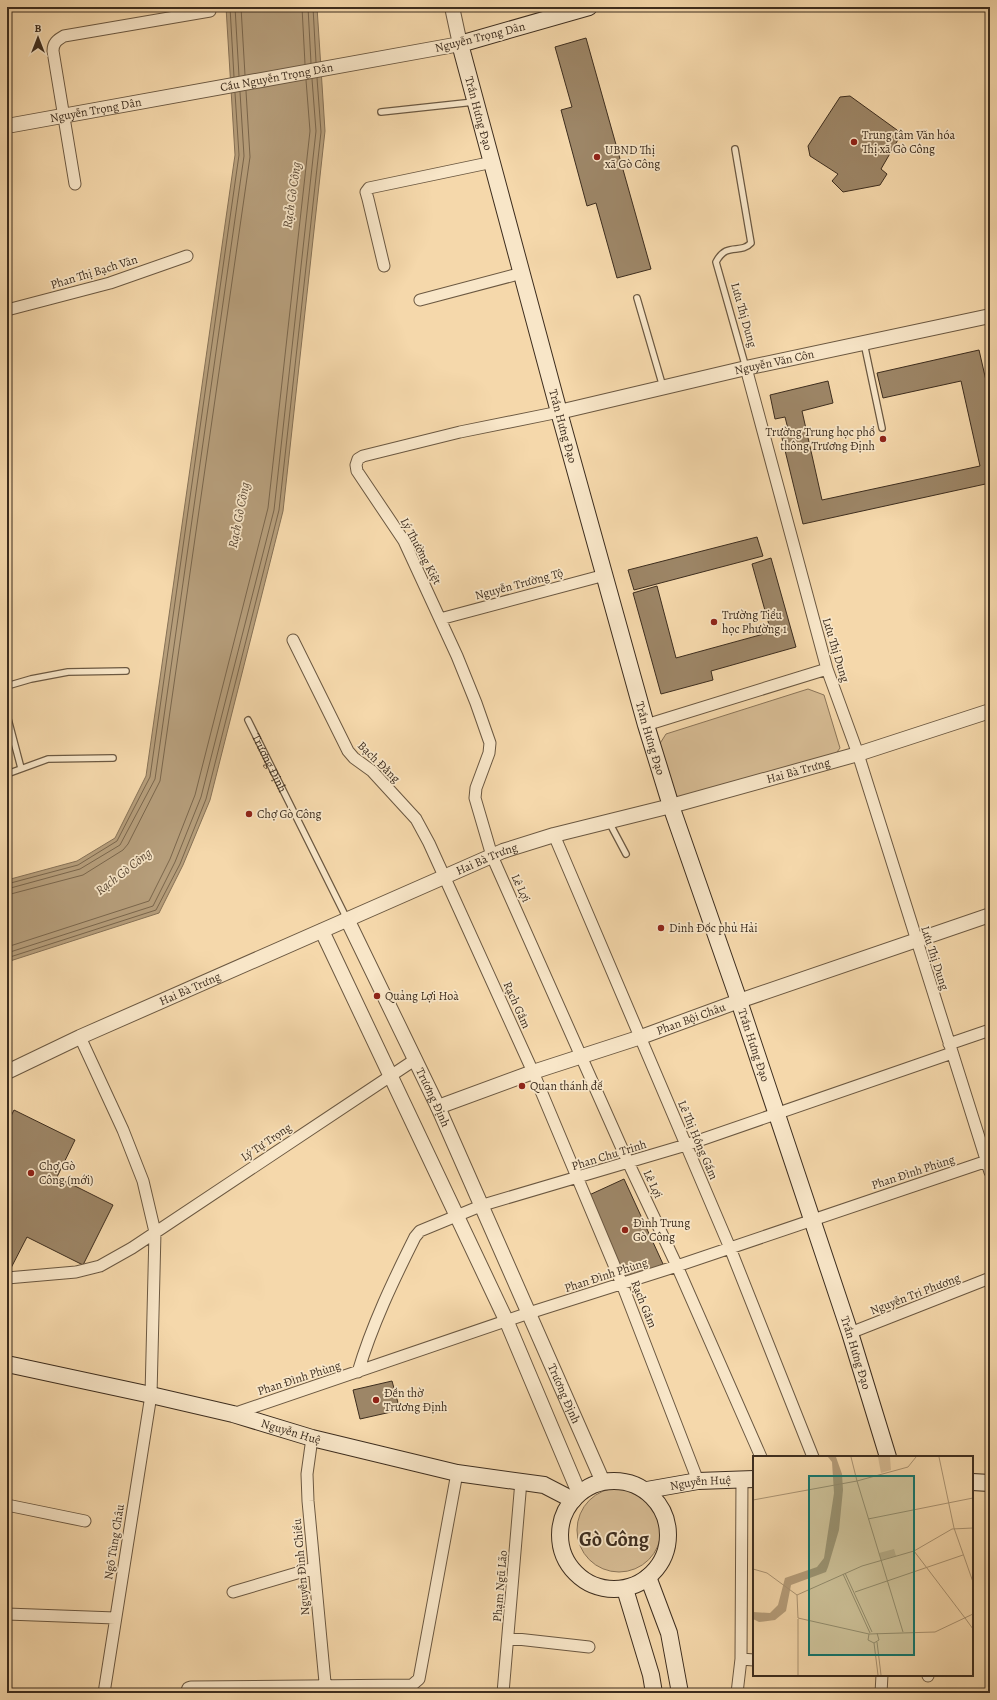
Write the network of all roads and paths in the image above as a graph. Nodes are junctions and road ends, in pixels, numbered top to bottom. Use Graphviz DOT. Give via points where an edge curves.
graph roads {
  1 [pos="452,7"];
  2 [pos="589,7"];
  3 [pos="210,11"];
  4 [pos="460,44"];
  5 [pos="369,60"];
  6 [pos="184,94"];
  7 [pos="476,102"];
  8 [pos="381,112"];
  9 [pos="64,116"];
  10 [pos="7,126"];
  11 [pos="735,149"];
  12 [pos="492,162"];
  13 [pos="75,184"];
  14 [pos="187,256"];
  15 [pos="384,266"];
  16 [pos="522,273"];
  17 [pos="637,298"];
  18 [pos="420,300"];
  19 [pos="7,310"];
  20 [pos="990,316"];
  21 [pos="864,343"];
  22 [pos="746,368"];
  23 [pos="663,387"];
  24 [pos="559,412"];
  25 [pos="882,428"];
  26 [pos="605,575"];
  27 [pos="440,619"];
  28 [pos="293,640"];
  29 [pos="827,669"];
  30 [pos="126,671"];
  31 [pos="7,686"];
  32 [pos="990,712"];
  33 [pos="7,715"];
  34 [pos="248,720"];
  35 [pos="646,725"];
  36 [pos="858,754"];
  37 [pos="113,758"];
  38 [pos="21,768"];
  39 [pos="7,774"];
  40 [pos="671,806"];
  41 [pos="608,821"];
  42 [pos="554,834"];
  43 [pos="626,854"];
  44 [pos="492,856"];
  45 [pos="444,876"];
  46 [pos="990,915"];
  47 [pos="347,919"];
  48 [pos="322,931"];
  49 [pos="916,940"];
  50 [pos="739,1001"];
  51 [pos="990,1030"];
  52 [pos="80,1037"];
  53 [pos="641,1037"];
  54 [pos="950,1049"];
  55 [pos="582,1056"];
  56 [pos="416,1059"];
  57 [pos="7,1072"];
  58 [pos="533,1072"];
  59 [pos="392,1075"];
  60 [pos="438,1107"];
  61 [pos="776,1115"];
  62 [pos="686,1145"];
  63 [pos="628,1162"];
  64 [pos="988,1167"];
  65 [pos="577,1178"];
  66 [pos="483,1205"];
  67 [pos="456,1215"];
  68 [pos="812,1220"];
  69 [pos="155,1232"];
  70 [pos="730,1248"];
  71 [pos="677,1266"];
  72 [pos="7,1278"];
  73 [pos="990,1278"];
  74 [pos="622,1284"];
  75 [pos="529,1314"];
  76 [pos="506,1322"];
  77 [pos="850,1333"];
  78 [pos="7,1364"];
  79 [pos="358,1372"];
  80 [pos="151,1395"];
  81 [pos="233,1414"];
  82 [pos="312,1438"];
  83 [pos="761,1456"];
  84 [pos="813,1456"];
  85 [pos="888,1456"];
  86 [pos="457,1473"];
  87 [pos="748,1478"];
  88 [pos="521,1481"];
  89 [pos="698,1481"];
  90 [pos="603,1482"];
  91 [pos="973,1482"];
  92 [pos="990,1483"];
  93 [pos="647,1490"];
  94 [pos="576,1496"];
  95 [pos="7,1506"];
  96 [pos="85,1521"];
  97 [pos="314,1568"];
  98 [pos="648,1577"];
  99 [pos="625,1589"];
  100 [pos="233,1592"];
  101 [pos="7,1614"];
  102 [pos="115,1618"];
  103 [pos="508,1638"];
  104 [pos="588,1647"];
  105 [pos="740,1659"];
  106 [pos="753,1660"];
  107 [pos="882,1676"];
  108 [pos="326,1689"];
  109 [pos="104,1693"];
  110 [pos="186,1693"];
  111 [pos="503,1693"];
  112 [pos="654,1693"];
  113 [pos="680,1693"];
  114 [pos="737,1693"];
  115 [pos="881,1693"];
  1 -- 4 [label="street, Trần Hưng Đạo"];
  2 -- 4 [label="main road, Nguyễn Trọng Dân"];
  3 -- 9 [label="street" via="57,39 53,52"];
  4 -- 5 [label="street, Nguyễn Trọng Dân"];
  4 -- 7 [label="main road, Trần Hưng Đạo"];
  5 -- 6 [label="street, Cầu Nguyễn Trọng Dân"];
  6 -- 9 [label="street, Nguyễn Trọng Dân"];
  7 -- 8 [label="lane"];
  7 -- 12 [label="main road, Trần Hưng Đạo"];
  9 -- 10 [label="street, Nguyễn Trọng Dân"];
  9 -- 13 [label="street"];
  11 -- 22 [label="lane, Lưu Thị Dung" via="751,243 748,247 726,250 716,262"];
  12 -- 15 [label="street" via="369,188 366,192"];
  12 -- 16 [label="main road, Trần Hưng Đạo"];
  14 -- 19 [label="street, Phan Thị Bạch Vân" via="110,283"];
  16 -- 18 [label="street"];
  16 -- 24 [label="main road, Trần Hưng Đạo"];
  17 -- 23 [label="lane"];
  20 -- 21 [label="street, Nguyễn Văn Côn"];
  21 -- 22 [label="street, Nguyễn Văn Côn"];
  21 -- 25 [label="lane"];
  22 -- 23 [label="street, Nguyễn Văn Côn"];
  22 -- 29 [label="street, Lưu Thị Dung"];
  23 -- 24 [label="street, Nguyễn Văn Côn"];
  24 -- 26 [label="main road, Trần Hưng Đạo"];
  24 -- 27 [label="street, Lý Thường Kiệt" via="460,432 363,456 358,460 356,466 361,478 404,541"];
  26 -- 27 [label="street, Nguyễn Trường Tộ"];
  26 -- 35 [label="main road, Trần Hưng Đạo"];
  27 -- 44 [label="street, Lý Thường Kiệt" via="490,743 475,798"];
  28 -- 45 [label="street, Bạch Đằng" via="348,750 354,758 372,771 416,818"];
  29 -- 35 [label="street"];
  29 -- 36 [label="street, Lưu Thị Dung"];
  30 -- 31 [label="lane" via="68,672"];
  32 -- 36 [label="street, Hai Bà Trưng"];
  33 -- 38 [label="lane"];
  34 -- 47 [label="lane, Trương Định"];
  35 -- 40 [label="main road, Trần Hưng Đạo"];
  36 -- 40 [label="street, Hai Bà Trưng"];
  36 -- 49 [label="street, Lưu Thị Dung"];
  37 -- 38 [label="lane" via="48,759"];
  38 -- 39 [label="lane"];
  40 -- 41 [label="street, Hai Bà Trưng"];
  40 -- 50 [label="main road, Trần Hưng Đạo"];
  41 -- 42 [label="street, Hai Bà Trưng"];
  41 -- 43 [label="lane"];
  42 -- 44 [label="street, Hai Bà Trưng"];
  42 -- 53 [label="street, Lê Thị Hồng Gấm"];
  44 -- 45 [label="street, Hai Bà Trưng"];
  44 -- 55 [label="street, Lê Lợi"];
  45 -- 47 [label="street, Hai Bà Trưng"];
  45 -- 58 [label="street, Rạch Gầm"];
  46 -- 49 [label="street, Phan Bội Châu"];
  47 -- 48 [label="street, Hai Bà Trưng"];
  47 -- 56 [label="street, Trương Định"];
  48 -- 52 [label="street, Hai Bà Trưng"];
  48 -- 59 [label="street, Trương Định"];
  49 -- 50 [label="street, Phan Bội Châu"];
  49 -- 54 [label="street, Lưu Thị Dung"];
  50 -- 53 [label="street, Phan Bội Châu"];
  50 -- 61 [label="main road, Trần Hưng Đạo"];
  51 -- 54 [label="street, Phan Chu Trinh"];
  52 -- 57 [label="street, Hai Bà Trưng"];
  52 -- 69 [label="street" via="123,1130 143,1181"];
  53 -- 55 [label="street, Phan Bội Châu"];
  53 -- 62 [label="street, Lê Thị Hồng Gấm"];
  54 -- 61 [label="street, Phan Chu Trinh"];
  54 -- 64 [label="street, Lưu Thị Dung"];
  55 -- 58 [label="street, Phan Bội Châu"];
  55 -- 63 [label="street, Lê Lợi"];
  56 -- 59 [label="street, Lý Tự Trọng"];
  56 -- 60 [label="street, Trương Định"];
  58 -- 60 [label="street, Phan Bội Châu"];
  58 -- 65 [label="street, Rạch Gầm"];
  59 -- 67 [label="street, Trương Định"];
  59 -- 69 [label="street, Lý Tự Trọng"];
  60 -- 66 [label="street, Trương Định"];
  61 -- 62 [label="street, Phan Chu Trinh"];
  61 -- 68 [label="main road, Trần Hưng Đạo"];
  62 -- 63 [label="street, Phan Chu Trinh"];
  62 -- 70 [label="street, Lê Thị Hồng Gấm"];
  63 -- 65 [label="street, Phan Chu Trinh"];
  63 -- 71 [label="street, Lê Lợi"];
  64 -- 68 [label="street, Phan Đình Phùng"];
  65 -- 66 [label="street, Phan Chu Trinh"];
  65 -- 74 [label="street, Rạch Gầm"];
  66 -- 67 [label="street, Phan Chu Trinh"];
  66 -- 75 [label="street, Trương Định"];
  67 -- 76 [label="street, Trương Định"];
  67 -- 79 [label="street, Phan Chu Trinh" via="420,1231 415,1237 368,1340"];
  68 -- 70 [label="street, Phan Đình Phùng"];
  68 -- 77 [label="main road, Trần Hưng Đạo"];
  69 -- 72 [label="street, Lý Tự Trọng" via="100,1266 76,1272"];
  69 -- 80 [label="street"];
  70 -- 71 [label="street, Phan Đình Phùng"];
  70 -- 84 [label="street, Lê Thị Hồng Gấm"];
  71 -- 74 [label="street, Phan Đình Phùng"];
  71 -- 83 [label="street, Lê Lợi"];
  73 -- 77 [label="street, Nguyễn Tri Phương"];
  74 -- 75 [label="street, Phan Đình Phùng"];
  74 -- 89 [label="street, Rạch Gầm"];
  75 -- 76 [label="street, Phan Đình Phùng"];
  75 -- 90 [label="street, Trương Định"];
  76 -- 79 [label="street, Phan Đình Phùng"];
  76 -- 94 [label="street, Trương Định"];
  77 -- 85 [label="main road, Trần Hưng Đạo"];
  78 -- 80 [label="main road, Nguyễn Huệ"];
  79 -- 81 [label="street, Phan Đình Phùng"];
  80 -- 81 [label="main road, Nguyễn Huệ"];
  80 -- 102 [label="street, Ngô Tùng Châu"];
  81 -- 82 [label="main road, Nguyễn Huệ"];
  82 -- 86 [label="main road, Nguyễn Huệ"];
  82 -- 97 [label="street, Nguyễn Đình Chiểu" via="307,1474"];
  86 -- 88 [label="main road, Nguyễn Huệ"];
  86 -- 108 [label="street" via="419,1680 412,1685"];
  87 -- 89 [label="main road, Nguyễn Huệ"];
  87 -- 105 [label="street"];
  88 -- 94 [label="main road, Nguyễn Huệ" via="544,1485"];
  88 -- 103 [label="street, Phạm Ngũ Lão"];
  89 -- 93 [label="main road, Nguyễn Huệ"];
  90 -- 93 [label="main road" via="630,1482"];
  90 -- 94 [label="main road"];
  91 -- 92 [label="main road"];
  93 -- 98 [label="main road" via="660,1503 667,1520 669,1538 666,1555 656,1571"];
  94 -- 99 [label="main road" via="567,1506 560,1523 560,1541 565,1558 575,1573 590,1584 607,1589"];
  95 -- 96 [label="street"];
  97 -- 100 [label="street"];
  97 -- 108 [label="street, Nguyễn Đình Chiểu"];
  98 -- 99 [label="main road"];
  98 -- 113 [label="main road" via="669,1633"];
  99 -- 112 [label="main road"];
  101 -- 102 [label="street"];
  102 -- 109 [label="street, Ngô Tùng Châu"];
  103 -- 104 [label="street"];
  103 -- 111 [label="street, Phạm Ngũ Lão"];
  105 -- 106 [label="street"];
  105 -- 114 [label="street"];
  107 -- 115 [label="street"];
  108 -- 110 [label="street" via="190,1687"];
}
